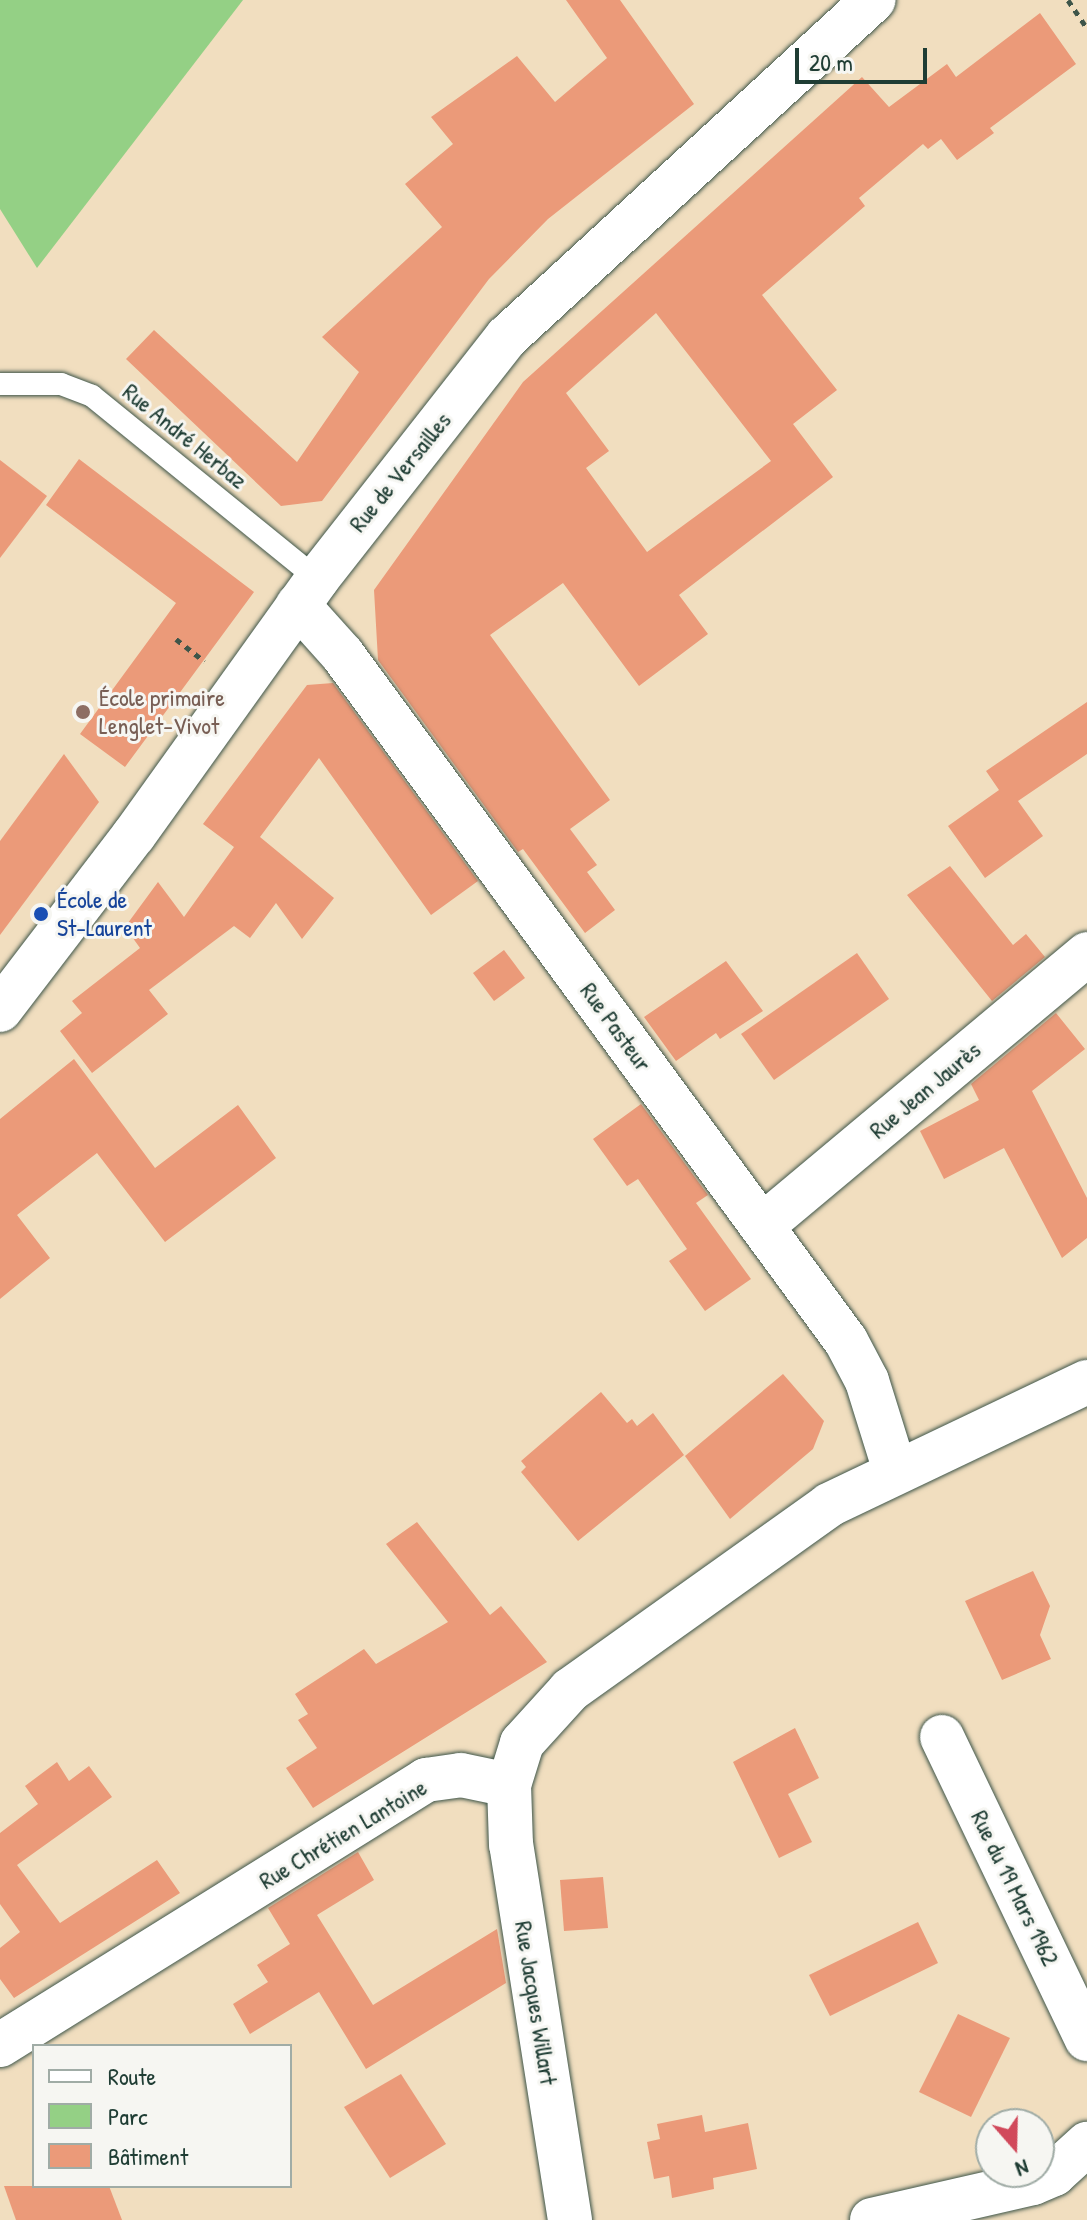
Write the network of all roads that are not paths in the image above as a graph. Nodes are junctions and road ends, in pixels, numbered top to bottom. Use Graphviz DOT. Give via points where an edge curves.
graph roads {
  1 [pos="874,0"];
  2 [pos="0,384"];
  3 [pos="307,592"];
  4 [pos="1087,954"];
  5 [pos="6,991"];
  6 [pos="762,1226"];
  7 [pos="1087,1382"];
  8 [pos="895,1471"];
  9 [pos="942,1737"];
  10 [pos="509,1785"];
  11 [pos="1087,2039"];
  12 [pos="1,2041"];
  13 [pos="1087,2144"];
  14 [pos="570,2220"];
  15 [pos="872,2220"];
  1 -- 3 [label="street, Rue de Versailles" via="507,337"];
  2 -- 3 [label="lane, Rue André Herbaz" via="61,384 92,396"];
  3 -- 5 [label="street, Rue de Versailles"];
  3 -- 6 [label="street, Rue Pasteur" via="342,654"];
  4 -- 6 [label="street, Rue Jean Jaurès"];
  6 -- 8 [label="street, Rue Pasteur" via="858,1361"];
  7 -- 8 [label="street"];
  8 -- 10 [label="street" via="801,1523 570,1690 528,1733"];
  9 -- 11 [label="street, Rue du 19 Mars 1962"];
  10 -- 12 [label="street, Rue Chrétien Lantoine" via="461,1775 426,1780"];
  10 -- 14 [label="street, Rue Jacques Willart" via="511,1845"];
  13 -- 15 [label="street" via="1054,2174 1033,2183"];
}
